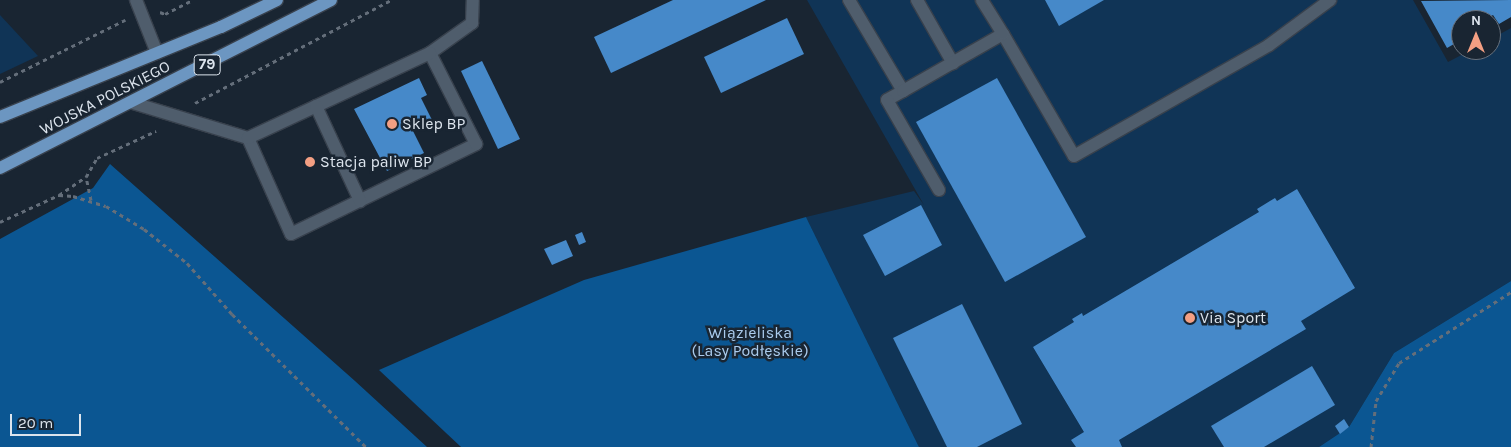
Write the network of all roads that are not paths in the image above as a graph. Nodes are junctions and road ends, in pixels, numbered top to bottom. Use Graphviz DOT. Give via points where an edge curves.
graph roads {
  1 [pos="136,0"];
  2 [pos="277,0"];
  3 [pos="331,0"];
  4 [pos="473,0"];
  5 [pos="849,0"];
  6 [pos="917,0"];
  7 [pos="982,0"];
  8 [pos="1330,0"];
  9 [pos="1003,34"];
  10 [pos="157,53"];
  11 [pos="430,53"];
  12 [pos="954,63"];
  13 [pos="903,91"];
  14 [pos="132,103"];
  15 [pos="316,106"];
  16 [pos="0,118"];
  17 [pos="248,138"];
  18 [pos="0,168"];
  19 [pos="939,190"];
  20 [pos="360,201"];
  1 -- 10 [label="street"];
  2 -- 10 [label="main road, WOJSKA POLSKIEGO / 79"];
  3 -- 14 [label="main road, WOJSKA POLSKIEGO / 79"];
  4 -- 11 [label="street" via="472,24"];
  5 -- 13 [label="street"];
  6 -- 12 [label="street"];
  7 -- 9 [label="street"];
  8 -- 9 [label="street" via="1269,45 1074,156"];
  9 -- 12 [label="street"];
  10 -- 16 [label="main road, WOJSKA POLSKIEGO / 79"];
  11 -- 15 [label="street"];
  11 -- 20 [label="street" via="476,144"];
  12 -- 13 [label="street"];
  13 -- 19 [label="street" via="887,100"];
  14 -- 17 [label="street"];
  14 -- 18 [label="main road, WOJSKA POLSKIEGO / 79"];
  15 -- 17 [label="street"];
  15 -- 20 [label="street"];
  17 -- 20 [label="street" via="292,234"];
}
